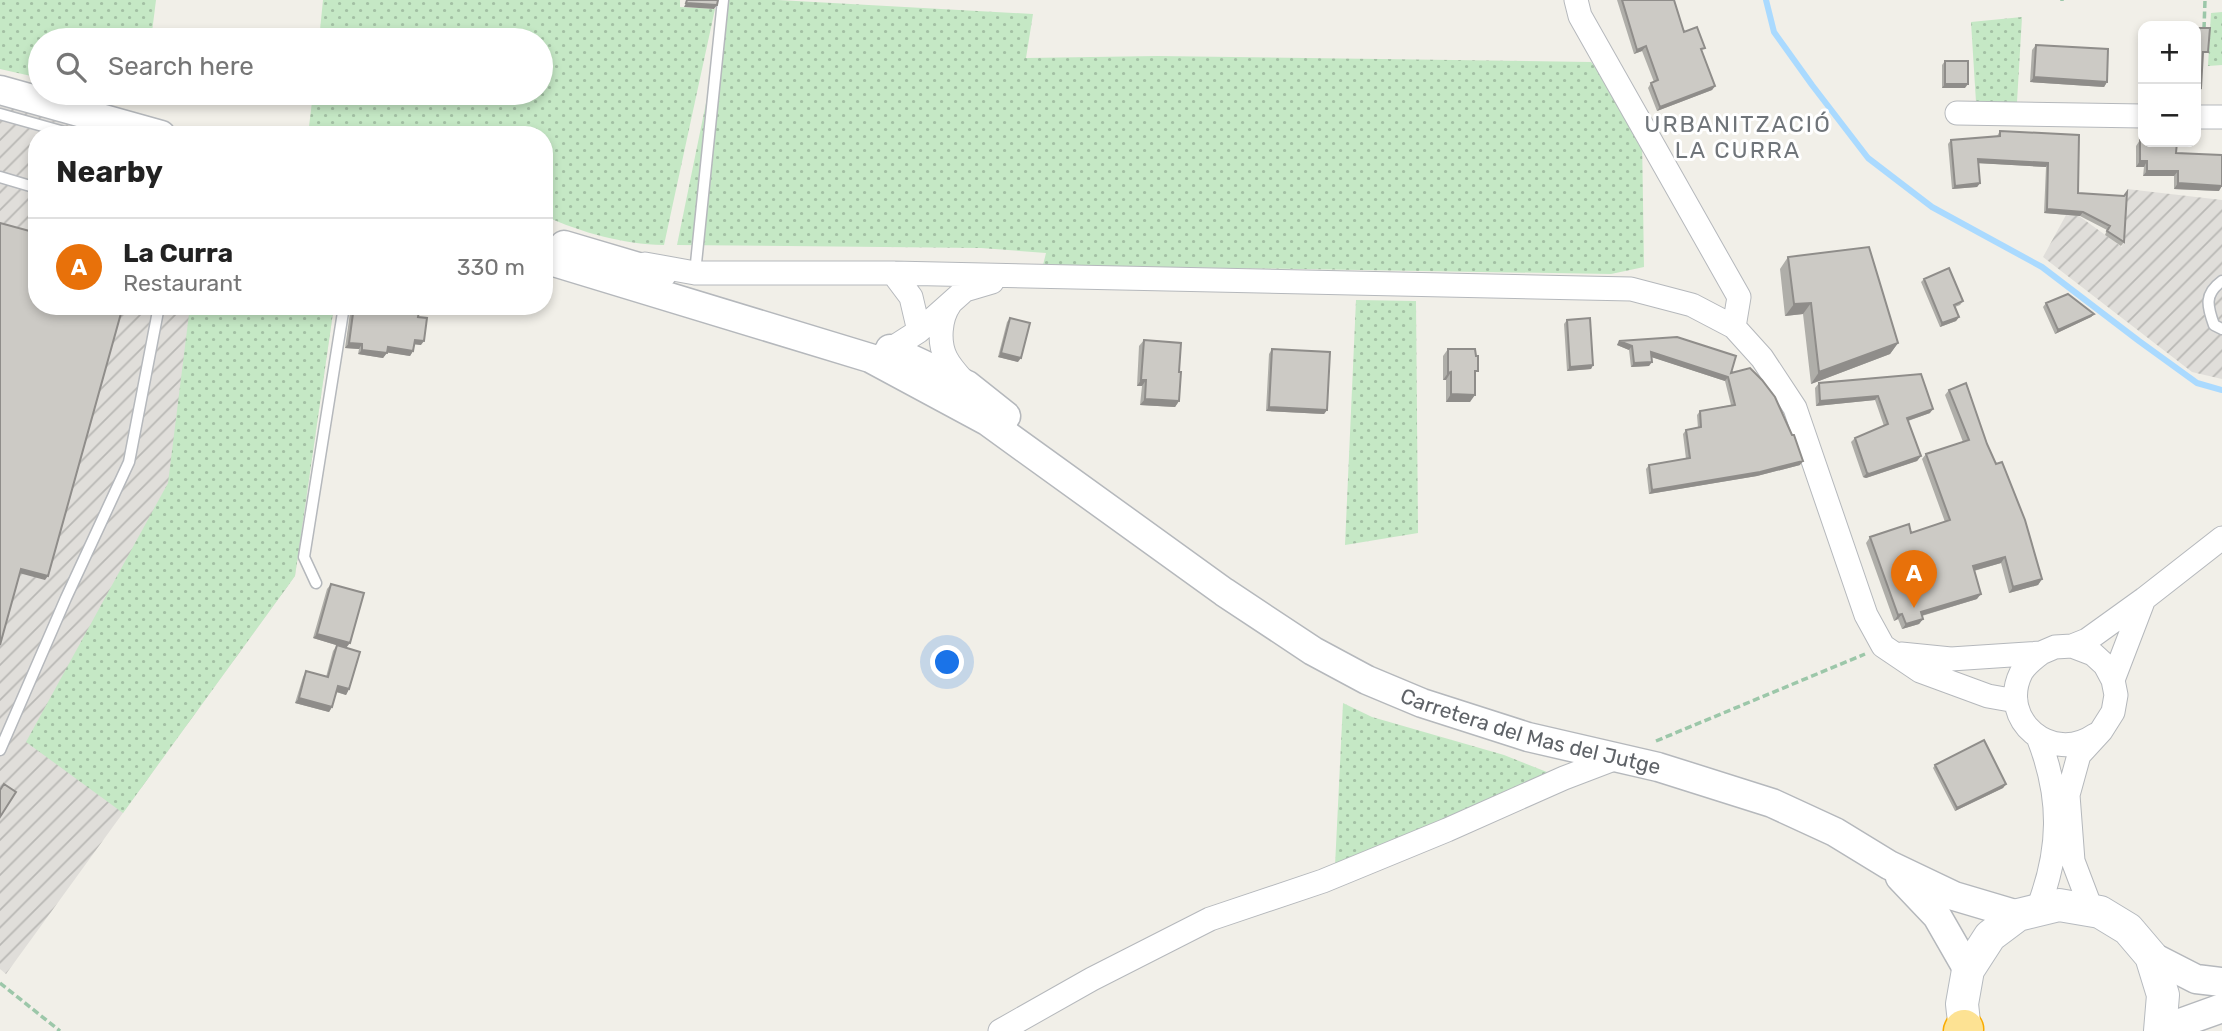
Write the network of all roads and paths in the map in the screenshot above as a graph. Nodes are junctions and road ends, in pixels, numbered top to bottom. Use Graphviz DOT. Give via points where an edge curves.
graph roads {
  1 [pos="723,0"];
  2 [pos="1576,0"];
  3 [pos="2204,0"];
  4 [pos="2204,29"];
  5 [pos="0,90"];
  6 [pos="28,98"];
  7 [pos="54,105"];
  8 [pos="1957,113"];
  9 [pos="0,114"];
  10 [pos="2138,116"];
  11 [pos="2201,117"];
  12 [pos="2222,117"];
  13 [pos="43,126"];
  14 [pos="129,126"];
  15 [pos="0,177"];
  16 [pos="28,185"];
  17 [pos="553,243"];
  18 [pos="553,259"];
  19 [pos="553,265"];
  20 [pos="612,268"];
  21 [pos="695,273"];
  22 [pos="893,273"];
  23 [pos="1026,275"];
  24 [pos="2222,281"];
  25 [pos="951,302"];
  26 [pos="157,315"];
  27 [pos="343,315"];
  28 [pos="1734,327"];
  29 [pos="2222,329"];
  30 [pos="919,331"];
  31 [pos="881,354"];
  32 [pos="967,386"];
  33 [pos="2222,538"];
  34 [pos="1190,566"];
  35 [pos="316,583"];
  36 [pos="2144,598"];
  37 [pos="2072,646"];
  38 [pos="1889,650"];
  39 [pos="2041,653"];
  40 [pos="2113,680"];
  41 [pos="2016,701"];
  42 [pos="2101,731"];
  43 [pos="2038,737"];
  44 [pos="1656,741"];
  45 [pos="0,750"];
  46 [pos="1619,757"];
  47 [pos="1889,865"];
  48 [pos="2092,911"];
  49 [pos="2028,913"];
  50 [pos="2151,956"];
  51 [pos="1968,970"];
  52 [pos="2222,982"];
  53 [pos="0,983"];
  54 [pos="2222,1008"];
  55 [pos="1964,1030"];
  56 [pos="2161,1030"];
  57 [pos="60,1031"];
  58 [pos="1000,1031"];
  1 -- 21 [label="lane"];
  2 -- 28 [label="street" via="1580,16 1739,297"];
  3 -- 4 [label="path"];
  5 -- 6 [label="street"];
  7 -- 14 [label="street"];
  8 -- 10 [label="street"];
  9 -- 13 [label="lane"];
  11 -- 12 [label="street"];
  15 -- 16 [label="lane"];
  17 -- 20 [label="street"];
  18 -- 20 [label="street"];
  19 -- 20 [label="lane"];
  20 -- 21 [label="street"];
  20 -- 31 [label="street"];
  21 -- 22 [label="street"];
  22 -- 23 [label="street"];
  22 -- 30 [label="street" via="911,297"];
  23 -- 25 [label="street" via="978,285"];
  23 -- 28 [label="street" via="1632,289 1692,305"];
  24 -- 29 [label="lane" via="2214,287 2207,306 2214,325"];
  25 -- 30 [label="street"];
  25 -- 32 [label="street" via="942,315 944,349"];
  26 -- 45 [label="lane" via="129,462"];
  27 -- 35 [label="lane" via="304,557"];
  28 -- 38 [label="street" via="1762,358 1795,408 1866,615"];
  30 -- 31 [label="street"];
  31 -- 32 [label="street"];
  31 -- 34 [label="street" via="987,421"];
  32 -- 34 [label="street" via="1077,470"];
  33 -- 36 [label="street"];
  34 -- 46 [label="street, Carretera del Mas del Jutge" via="1313,651 1367,680 1528,737"];
  36 -- 37 [label="street"];
  36 -- 40 [label="street"];
  37 -- 39 [label="street"];
  37 -- 40 [label="street" via="2093,654"];
  38 -- 39 [label="street" via="1951,659"];
  38 -- 41 [label="street" via="1920,671 1988,696"];
  38 -- 44 [label="path"];
  39 -- 41 [label="street" via="2022,672"];
  40 -- 42 [label="street" via="2113,712"];
  41 -- 43 [label="street" via="2021,718"];
  42 -- 43 [label="street" via="2069,746"];
  42 -- 48 [label="street" via="2079,755 2068,795 2073,861"];
  43 -- 49 [label="street" via="2053,779 2056,845 2045,891"];
  46 -- 47 [label="street, Carretera del Mas del Jutge" via="1772,803 1835,832"];
  46 -- 58 [label="street" via="1323,881 1210,919"];
  47 -- 49 [label="street, Carretera del Mas del Jutge" via="1954,896"];
  47 -- 51 [label="street, Carretera del Mas del Jutge" via="1937,916"];
  48 -- 49 [label="main road" via="2059,905"];
  48 -- 50 [label="main road" via="2128,929"];
  49 -- 51 [label="main road" via="1990,936"];
  50 -- 52 [label="street" via="2196,979"];
  50 -- 56 [label="main road" via="2163,995"];
  51 -- 55 [label="main road" via="1962,1004"];
  53 -- 57 [label="path"];
  54 -- 56 [label="street"];
}
